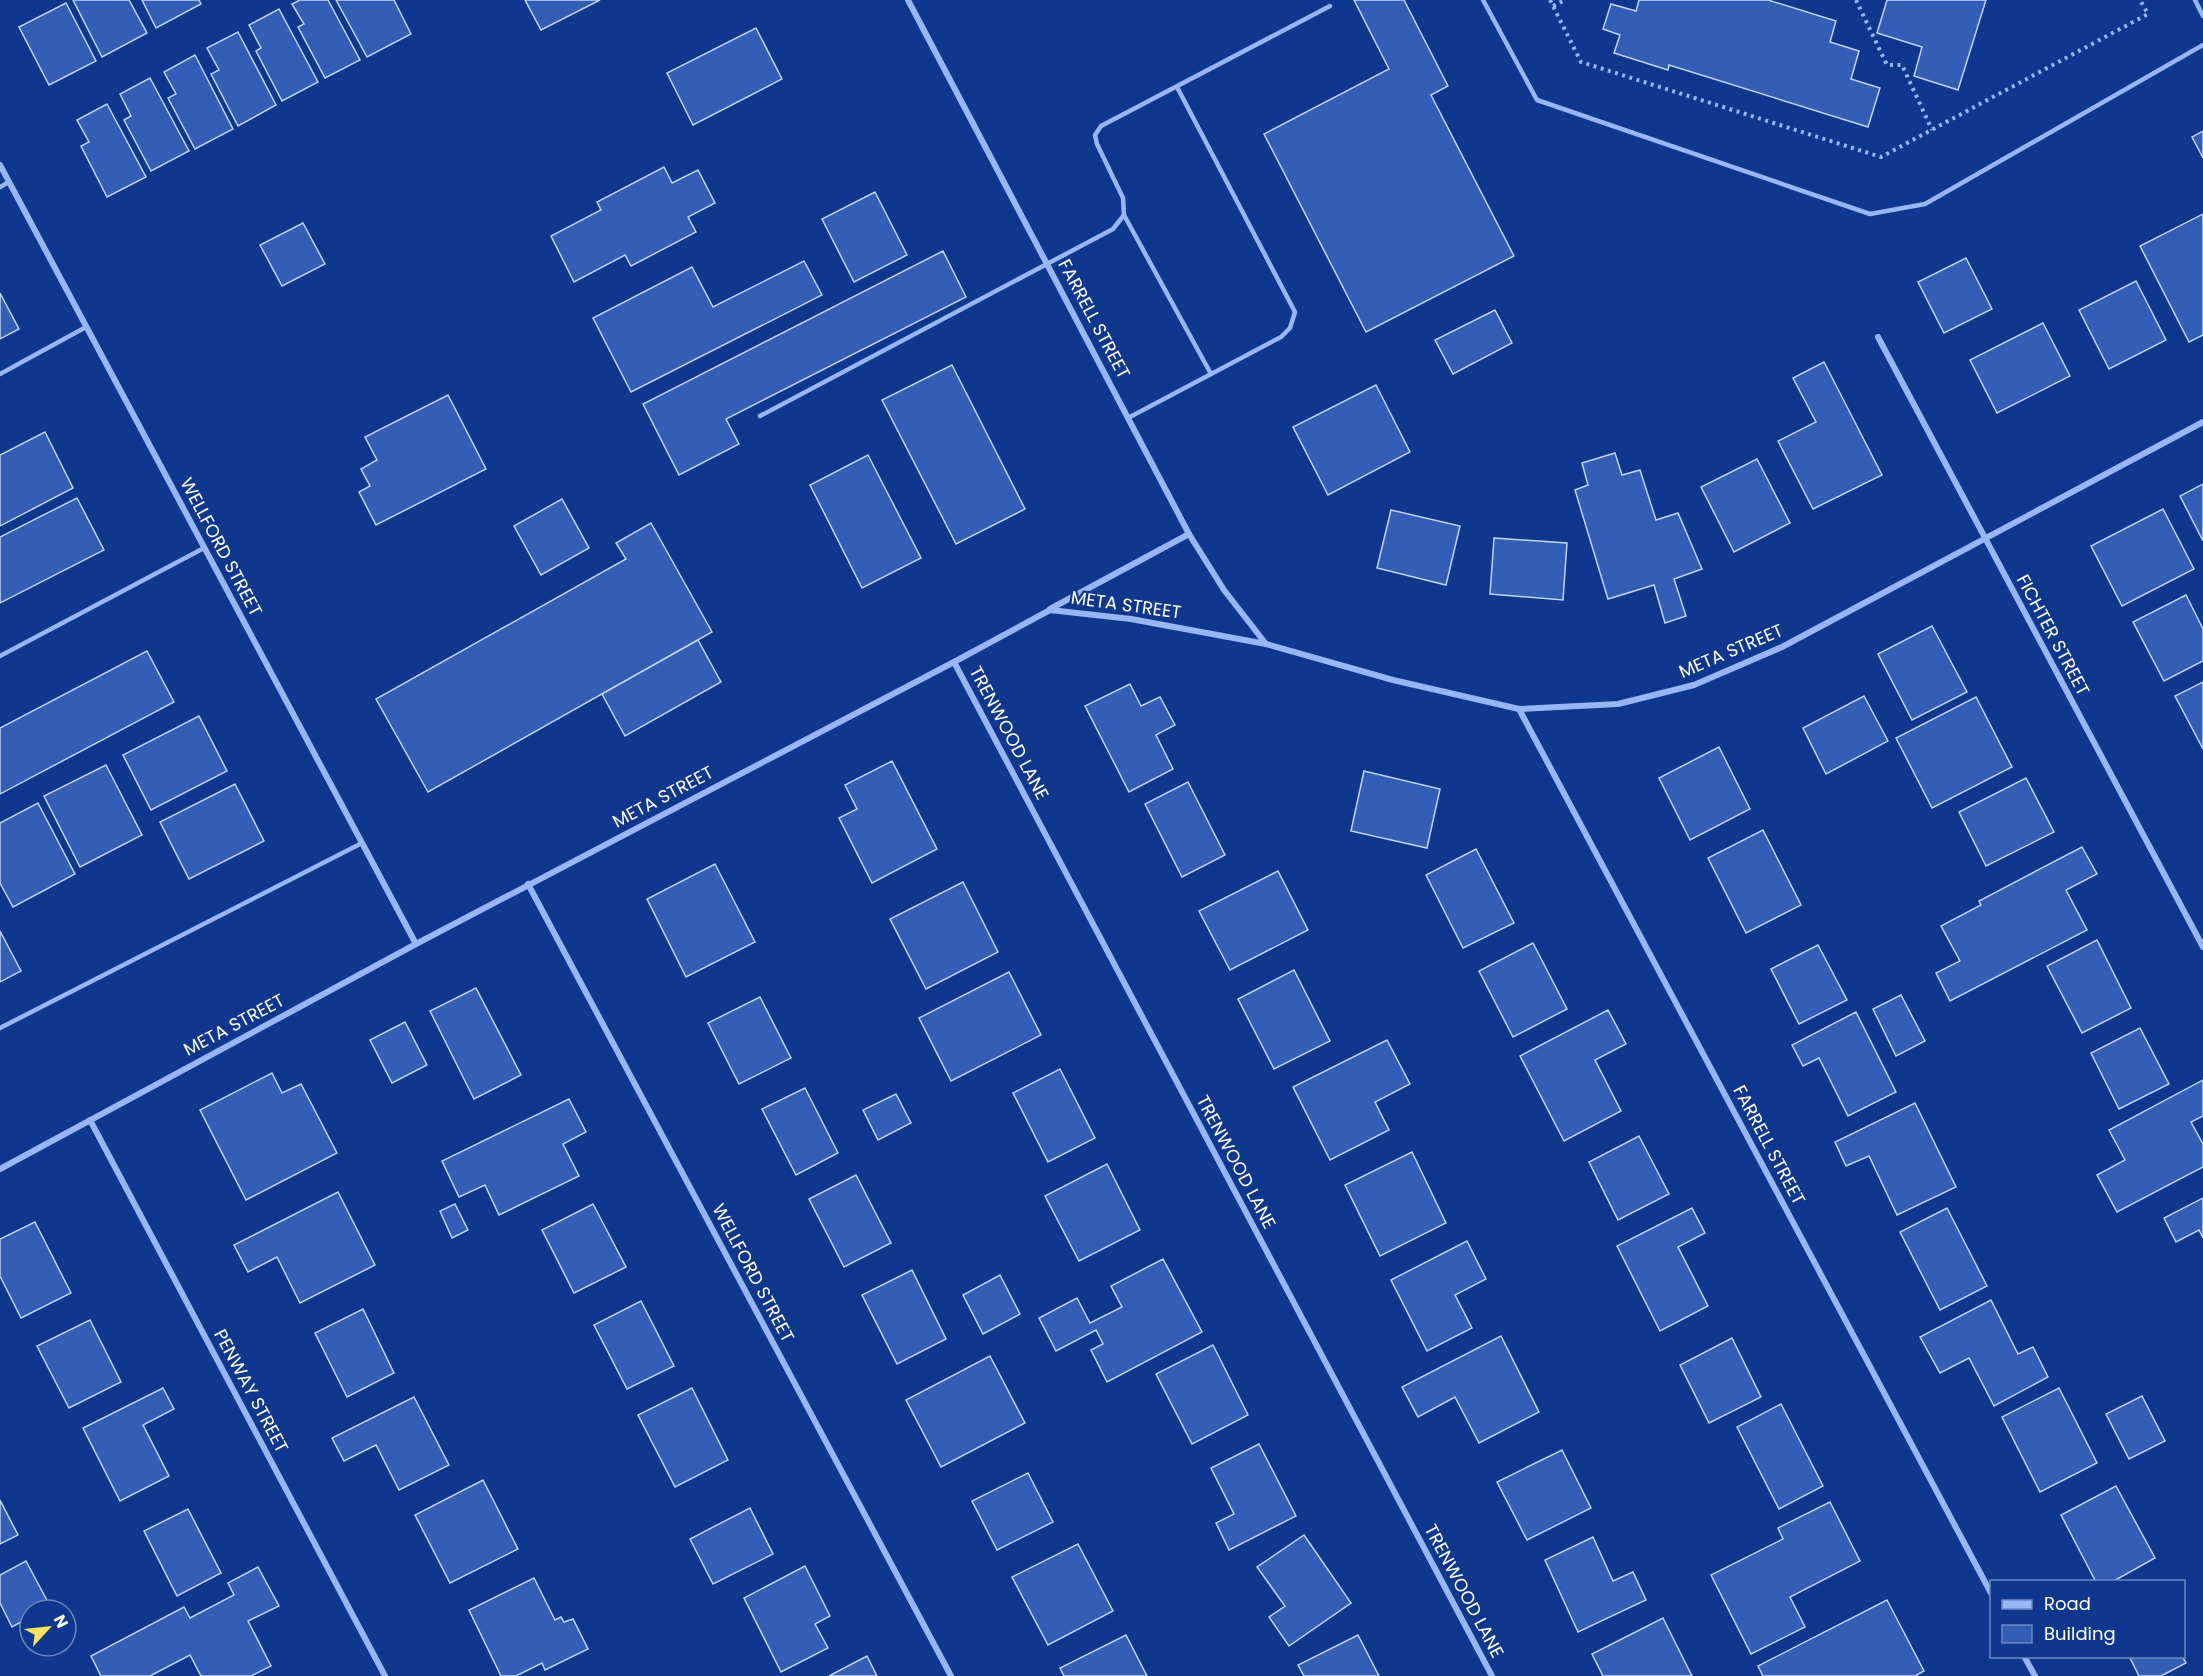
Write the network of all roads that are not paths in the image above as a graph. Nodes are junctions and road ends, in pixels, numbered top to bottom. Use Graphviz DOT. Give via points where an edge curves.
graph roads {
  1 [pos="908,0"];
  2 [pos="1482,0"];
  3 [pos="2194,0"];
  4 [pos="1330,6"];
  5 [pos="2203,16"];
  6 [pos="2203,45"];
  7 [pos="1177,87"];
  8 [pos="0,165"];
  9 [pos="9,182"];
  10 [pos="0,187"];
  11 [pos="1124,216"];
  12 [pos="1048,263"];
  13 [pos="86,327"];
  14 [pos="1878,336"];
  15 [pos="0,374"];
  16 [pos="1211,374"];
  17 [pos="760,416"];
  18 [pos="1128,418"];
  19 [pos="2203,422"];
  20 [pos="1189,534"];
  21 [pos="1985,539"];
  22 [pos="204,548"];
  23 [pos="1050,610"];
  24 [pos="1266,644"];
  25 [pos="0,656"];
  26 [pos="954,662"];
  27 [pos="1519,709"];
  28 [pos="362,843"];
  29 [pos="528,885"];
  30 [pos="416,944"];
  31 [pos="2203,947"];
  32 [pos="0,1028"];
  33 [pos="90,1120"];
  34 [pos="0,1169"];
  35 [pos="1990,1591"];
  36 [pos="2025,1658"];
  37 [pos="385,1676"];
  38 [pos="951,1676"];
  39 [pos="1492,1676"];
  40 [pos="2035,1676"];
  1 -- 12 [label="street, FARRELL STREET"];
  2 -- 6 [label="lane" via="1537,100 1870,214 1925,204"];
  3 -- 5 [label="lane"];
  4 -- 7 [label="lane"];
  7 -- 11 [label="lane" via="1101,126 1095,135 1123,198"];
  7 -- 16 [label="lane" via="1295,312 1290,328 1281,337"];
  8 -- 9 [label="street, WELLFORD STREET"];
  9 -- 10 [label="lane"];
  9 -- 13 [label="street, WELLFORD STREET"];
  11 -- 12 [label="lane" via="1113,228"];
  11 -- 16 [label="lane"];
  12 -- 17 [label="lane"];
  12 -- 18 [label="street, FARRELL STREET"];
  13 -- 15 [label="lane"];
  13 -- 22 [label="street, WELLFORD STREET"];
  14 -- 21 [label="street, FICHTER STREET"];
  16 -- 18 [label="lane"];
  18 -- 20 [label="street, FARRELL STREET"];
  19 -- 21 [label="street, META STREET"];
  20 -- 23 [label="street"];
  20 -- 24 [label="street, FARRELL STREET" via="1224,590"];
  21 -- 27 [label="street, META STREET" via="1782,647 1694,685 1618,704"];
  21 -- 31 [label="street, FICHTER STREET"];
  22 -- 25 [label="lane"];
  22 -- 28 [label="street, WELLFORD STREET"];
  23 -- 24 [label="street, META STREET" via="1131,619"];
  23 -- 26 [label="street, META STREET"];
  24 -- 27 [label="street, META STREET" via="1393,680"];
  26 -- 29 [label="street, META STREET"];
  26 -- 39 [label="street, TRENWOOD LANE"];
  27 -- 35 [label="street, FARRELL STREET"];
  28 -- 30 [label="street, WELLFORD STREET"];
  28 -- 32 [label="lane"];
  29 -- 30 [label="street, META STREET"];
  29 -- 38 [label="street, WELLFORD STREET"];
  30 -- 33 [label="street, META STREET"];
  33 -- 34 [label="street, META STREET"];
  33 -- 37 [label="street, PENWAY STREET"];
  36 -- 40 [label="street"];
}
